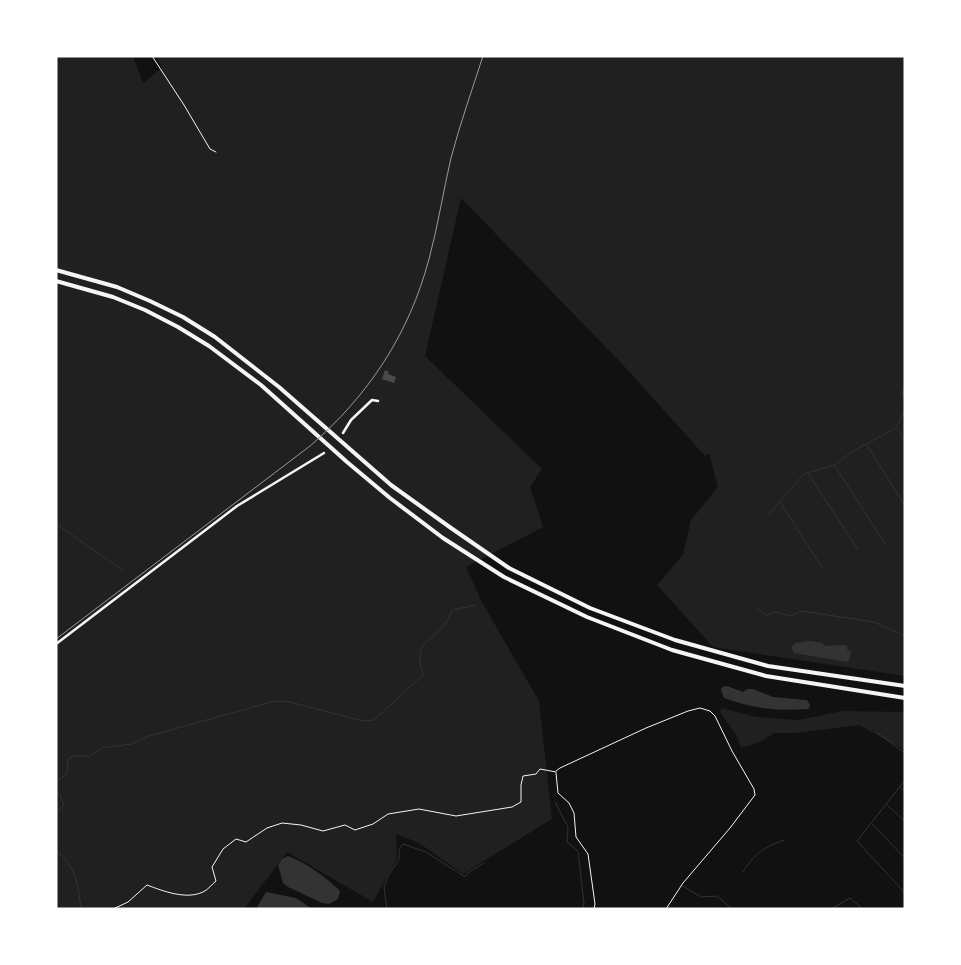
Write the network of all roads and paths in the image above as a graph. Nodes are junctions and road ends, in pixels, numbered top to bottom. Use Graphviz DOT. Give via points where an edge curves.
graph roads {
  1 [pos="152,56"];
  2 [pos="216,152"];
  3 [pos="56,270"];
  4 [pos="56,281"];
  5 [pos="378,401"];
  6 [pos="343,433"];
  7 [pos="324,453"];
  8 [pos="56,644"];
  9 [pos="905,686"];
  10 [pos="905,698"];
  11 [pos="556,772"];
  12 [pos="114,909"];
  13 [pos="594,909"];
  14 [pos="666,909"];
  1 -- 2 [label="lane" via="210,149"];
  3 -- 9 [label="highway" via="150,300 215,337 392,485 451,528 510,568 590,608 675,640 768,666"];
  4 -- 10 [label="highway" via="145,310 210,346 390,498 443,538 504,577 578,613 672,650 766,676"];
  5 -- 6 [label="street" via="372,400"];
  7 -- 8 [label="street" via="237,506"];
  11 -- 12 [label="path" via="540,769 536,774 523,776 521,802 512,807 456,816 419,809 388,814 355,830 345,825 323,831 282,823 267,828 246,842 236,840 223,849 212,867 216,881 204,892 189,895 147,885 128,902"];
  11 -- 13 [label="path" via="558,793 574,813 576,837 588,854"];
  11 -- 14 [label="path" via="688,711 700,708 710,711 755,795 683,883"];
}
